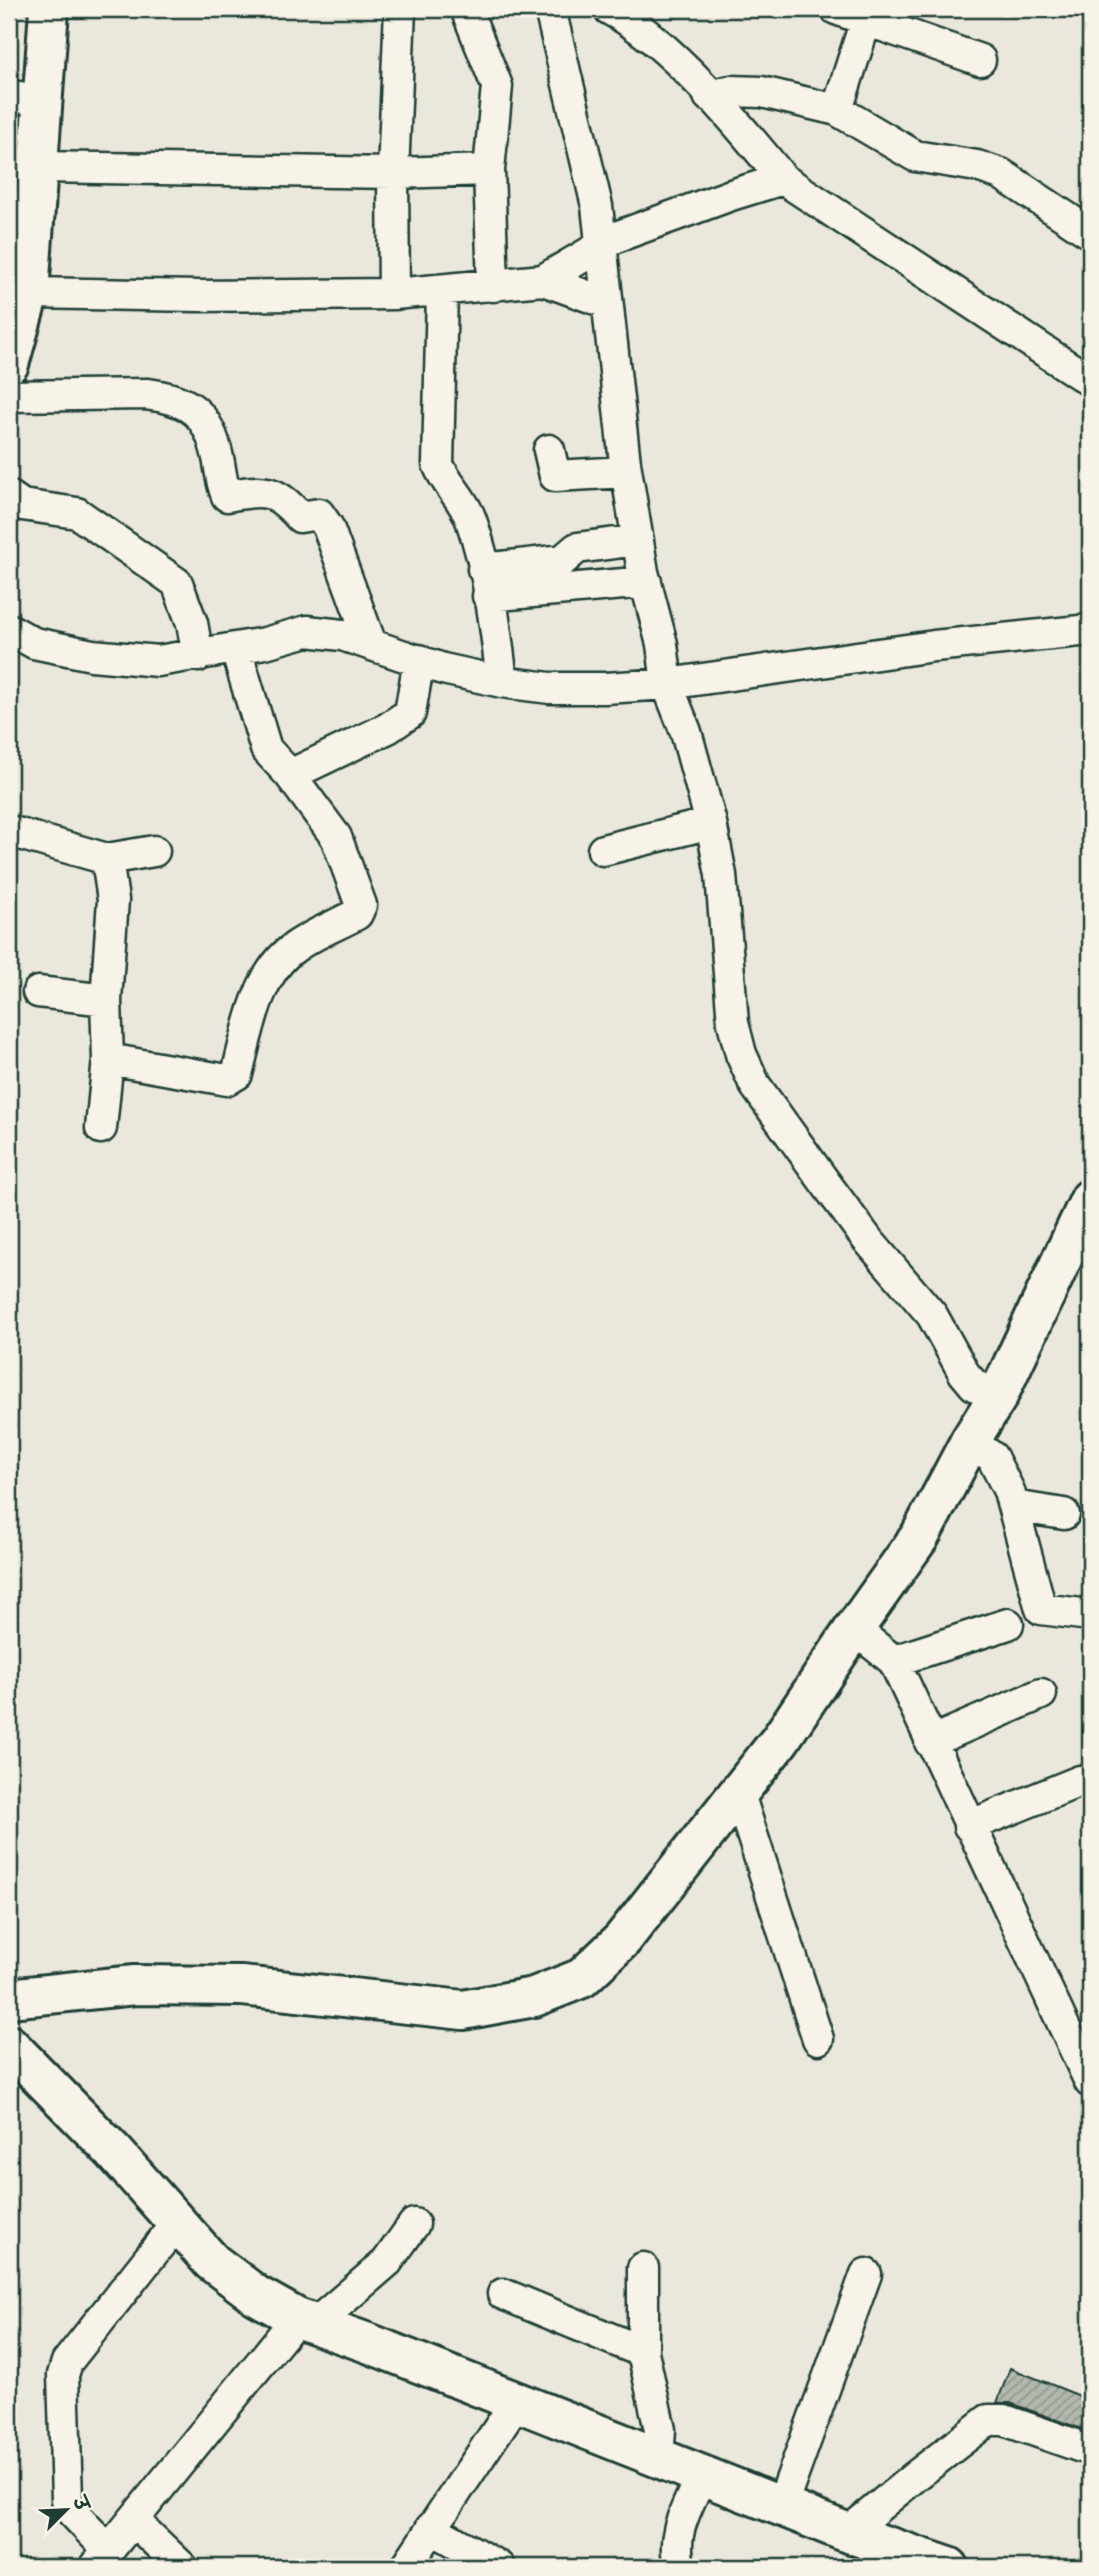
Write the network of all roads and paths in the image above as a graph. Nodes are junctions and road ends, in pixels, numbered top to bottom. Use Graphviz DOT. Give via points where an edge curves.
graph roads {
  1 [pos="50,9"];
  2 [pos="400,9"];
  3 [pos="467,9"];
  4 [pos="550,9"];
  5 [pos="836,9"];
  6 [pos="622,12"];
  7 [pos="868,14"];
  8 [pos="980,60"];
  9 [pos="709,96"];
  10 [pos="26,98"];
  11 [pos="837,110"];
  12 [pos="40,167"];
  13 [pos="489,170"];
  14 [pos="393,173"];
  15 [pos="783,179"];
  16 [pos="1090,233"];
  17 [pos="601,246"];
  18 [pos="543,280"];
  19 [pos="494,285"];
  20 [pos="442,290"];
  21 [pos="29,293"];
  22 [pos="394,294"];
  23 [pos="607,303"];
  24 [pos="9,364"];
  25 [pos="1090,381"];
  26 [pos="9,396"];
  27 [pos="549,450"];
  28 [pos="626,472"];
  29 [pos="9,496"];
  30 [pos="638,540"];
  31 [pos="486,582"];
  32 [pos="646,582"];
  33 [pos="9,629"];
  34 [pos="1090,630"];
  35 [pos="371,644"];
  36 [pos="236,649"];
  37 [pos="198,656"];
  38 [pos="419,660"];
  39 [pos="502,682"];
  40 [pos="667,684"];
  41 [pos="290,775"];
  42 [pos="711,823"];
  43 [pos="9,831"];
  44 [pos="603,850"];
  45 [pos="154,851"];
  46 [pos="107,859"];
  47 [pos="38,992"];
  48 [pos="106,1000"];
  49 [pos="108,1059"];
  50 [pos="101,1128"];
  51 [pos="1090,1199"];
  52 [pos="998,1396"];
  53 [pos="970,1441"];
  54 [pos="1013,1506"];
  55 [pos="1064,1514"];
  56 [pos="1090,1615"];
  57 [pos="1008,1624"];
  58 [pos="854,1629"];
  59 [pos="894,1661"];
  60 [pos="1041,1694"];
  61 [pos="930,1742"];
  62 [pos="1080,1781"];
  63 [pos="738,1794"];
  64 [pos="969,1826"];
  65 [pos="9,1998"];
  66 [pos="818,2039"];
  67 [pos="9,2045"];
  68 [pos="1090,2082"];
  69 [pos="176,2224"];
  70 [pos="414,2224"];
  71 [pos="643,2267"];
  72 [pos="866,2274"];
  73 [pos="503,2294"];
  74 [pos="306,2321"];
  75 [pos="643,2352"];
  76 [pos="517,2402"];
  77 [pos="1090,2450"];
  78 [pos="658,2457"];
  79 [pos="702,2474"];
  80 [pos="782,2505"];
  81 [pos="133,2521"];
  82 [pos="431,2528"];
  83 [pos="851,2534"];
  84 [pos="102,2559"];
  85 [pos="182,2567"];
  86 [pos="405,2567"];
  87 [pos="499,2567"];
  88 [pos="680,2567"];
  89 [pos="949,2567"];
  1 -- 10 [label="main road"];
  2 -- 14 [label="street"];
  3 -- 13 [label="street" via="497,86"];
  4 -- 17 [label="street" via="584,139"];
  5 -- 7 [label="street"];
  6 -- 9 [label="street"];
  7 -- 8 [label="street"];
  7 -- 11 [label="street"];
  9 -- 11 [label="street" via="730,90 762,92"];
  9 -- 15 [label="street"];
  10 -- 12 [label="main road"];
  11 -- 16 [label="street" via="915,156 1001,174"];
  12 -- 14 [label="street"];
  12 -- 21 [label="main road"];
  13 -- 14 [label="street"];
  13 -- 19 [label="street"];
  14 -- 22 [label="street"];
  15 -- 17 [label="street" via="641,227"];
  15 -- 25 [label="street"];
  17 -- 18 [label="street"];
  17 -- 23 [label="street"];
  18 -- 19 [label="street"];
  18 -- 23 [label="street"];
  19 -- 20 [label="street"];
  20 -- 22 [label="street"];
  20 -- 31 [label="street" via="438,464 445,483 470,517"];
  21 -- 22 [label="street"];
  21 -- 24 [label="main road"];
  23 -- 28 [label="street"];
  26 -- 35 [label="street" via="146,394 193,407 213,436 227,496 267,490 279,495 300,517 319,514 328,527"];
  27 -- 28 [label="street" via="555,475"];
  28 -- 30 [label="street"];
  29 -- 37 [label="street" via="22,505 77,513 177,583"];
  30 -- 31 [label="street" via="578,548 563,560"];
  30 -- 32 [label="street"];
  31 -- 32 [label="street"];
  31 -- 39 [label="street"];
  32 -- 40 [label="street"];
  33 -- 37 [label="street" via="34,643 92,654 158,662"];
  34 -- 40 [label="street" via="934,646"];
  35 -- 36 [label="street" via="307,631"];
  35 -- 38 [label="street"];
  36 -- 37 [label="street"];
  36 -- 41 [label="street" via="266,749"];
  38 -- 39 [label="street"];
  38 -- 41 [label="street" via="410,713 388,729"];
  39 -- 40 [label="street" via="550,688"];
  40 -- 42 [label="street" via="686,732"];
  41 -- 49 [label="street" via="336,837 362,905 357,914 293,948 277,966 261,988 237,1074 227,1080"];
  42 -- 44 [label="street"];
  42 -- 52 [label="street" via="727,925 733,1023 755,1084 867,1238 932,1315 964,1373 974,1385"];
  43 -- 46 [label="street"];
  45 -- 46 [label="street"];
  46 -- 48 [label="street" via="113,900"];
  47 -- 48 [label="street"];
  48 -- 49 [label="street"];
  49 -- 50 [label="street"];
  51 -- 52 [label="main road"];
  52 -- 53 [label="main road"];
  53 -- 54 [label="street" via="992,1457"];
  53 -- 58 [label="main road" via="920,1536"];
  54 -- 55 [label="street"];
  54 -- 56 [label="street" via="1041,1609"];
  57 -- 59 [label="street"];
  58 -- 59 [label="street"];
  58 -- 63 [label="main road"];
  59 -- 61 [label="street"];
  60 -- 61 [label="street"];
  61 -- 64 [label="street"];
  62 -- 64 [label="street"];
  63 -- 65 [label="main road" via="622,1940 582,1978 534,1997 463,2010 242,1986 135,1985"];
  63 -- 66 [label="street"];
  64 -- 68 [label="street"];
  67 -- 69 [label="main road" via="114,2152"];
  69 -- 74 [label="main road" via="212,2262 257,2295"];
  69 -- 84 [label="street" via="67,2362 63,2375 67,2499"];
  70 -- 74 [label="street" via="387,2262"];
  71 -- 75 [label="street"];
  72 -- 80 [label="street"];
  73 -- 75 [label="street"];
  74 -- 76 [label="main road"];
  74 -- 81 [label="street"];
  75 -- 78 [label="street" via="660,2430"];
  76 -- 78 [label="main road"];
  76 -- 82 [label="street"];
  77 -- 83 [label="street" via="1004,2420 988,2420 898,2490"];
  78 -- 79 [label="main road"];
  79 -- 80 [label="main road"];
  79 -- 88 [label="street" via="676,2534"];
  80 -- 83 [label="main road"];
  81 -- 84 [label="street"];
  81 -- 85 [label="street"];
  82 -- 86 [label="street"];
  82 -- 87 [label="street"];
  83 -- 89 [label="main road"];
}
